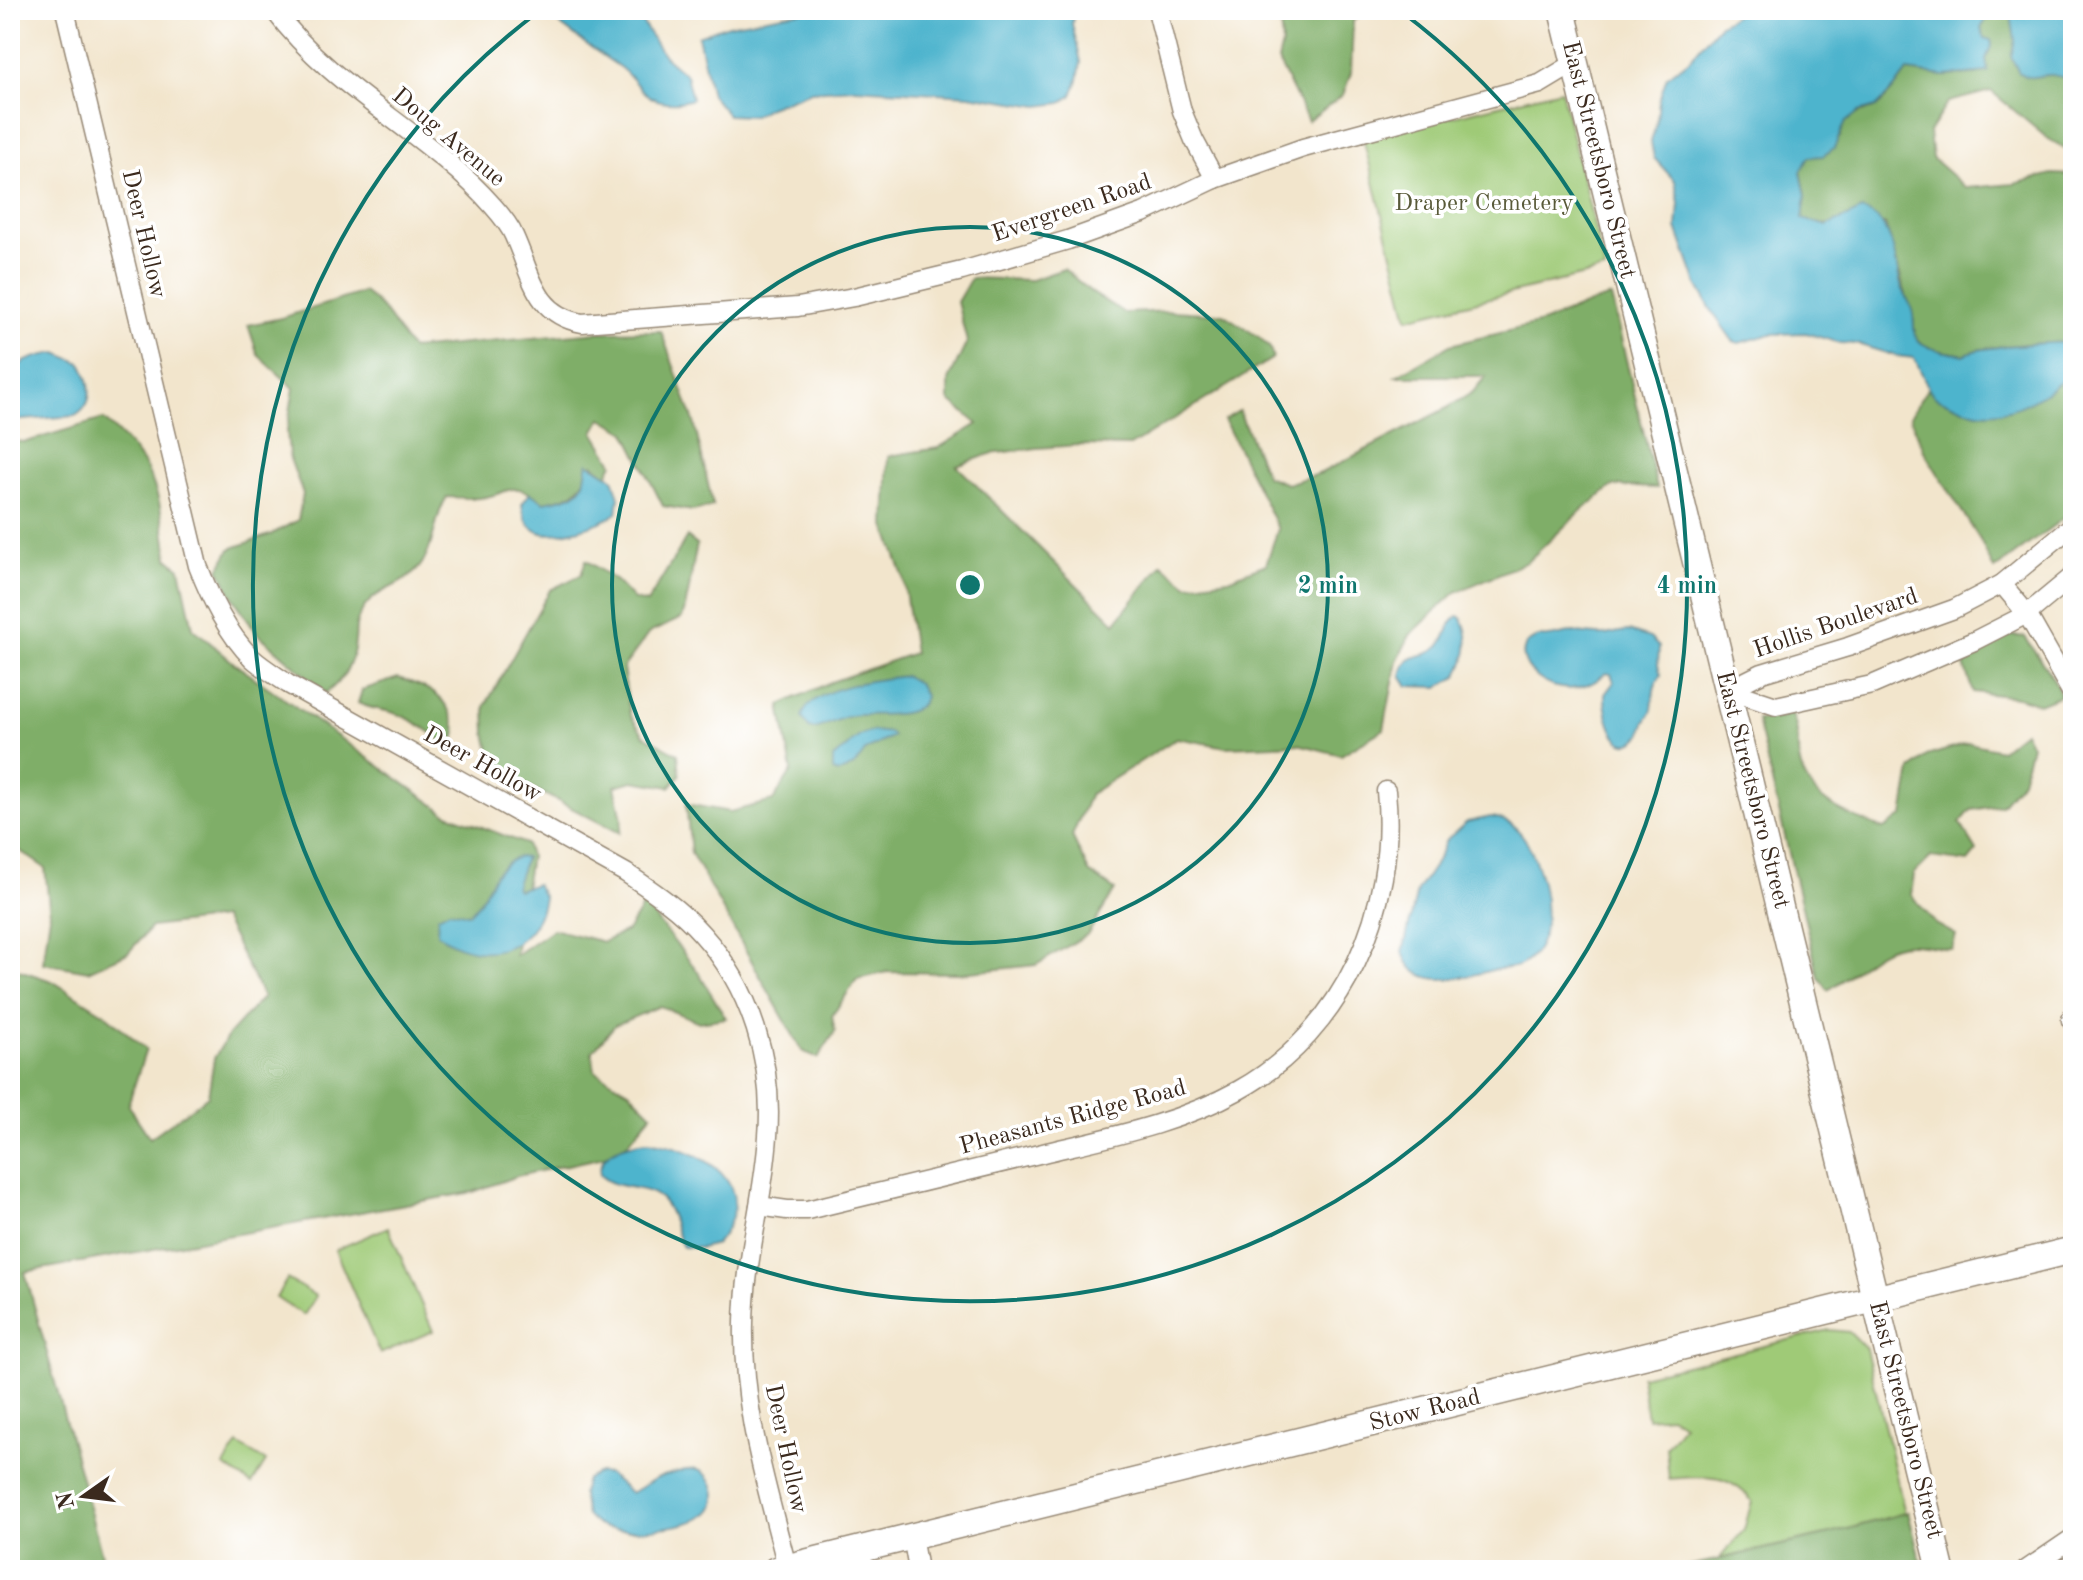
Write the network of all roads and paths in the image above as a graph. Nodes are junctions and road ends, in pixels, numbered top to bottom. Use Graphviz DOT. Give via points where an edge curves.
graph roads {
  1 [pos="65,10"];
  2 [pos="274,10"];
  3 [pos="1157,10"];
  4 [pos="1562,10"];
  5 [pos="1575,63"];
  6 [pos="1215,179"];
  7 [pos="566,320"];
  8 [pos="2073,525"];
  9 [pos="2073,576"];
  10 [pos="2002,584"];
  11 [pos="2027,614"];
  12 [pos="1728,690"];
  13 [pos="2073,695"];
  14 [pos="1386,791"];
  15 [pos="759,1206"];
  16 [pos="2073,1250"];
  17 [pos="1876,1300"];
  18 [pos="912,1536"];
  19 [pos="2073,1538"];
  20 [pos="2073,1563"];
  21 [pos="782,1568"];
  22 [pos="918,1570"];
  23 [pos="1941,1570"];
  24 [pos="2026,1570"];
  25 [pos="2063,1570"];
  1 -- 15 [label="street, Deer Hollow" via="210,598 253,659 288,684 626,873 700,932 718,953 748,1008 764,1061 768,1136"];
  2 -- 7 [label="street, Doug Avenue" via="352,91 452,167 493,206 513,233 543,302"];
  3 -- 6 [label="street" via="1182,111"];
  4 -- 5 [label="main road, East Streetsboro Street"];
  5 -- 6 [label="street, Evergreen Road" via="1540,84 1303,148"];
  5 -- 12 [label="main road, East Streetsboro Street"];
  6 -- 7 [label="street, Evergreen Road" via="1068,240 854,297 798,307"];
  8 -- 10 [label="street, Hollis Boulevard"];
  9 -- 11 [label="street, Hollis Boulevard"];
  10 -- 11 [label="street"];
  10 -- 12 [label="street, Hollis Boulevard" via="1954,609 1762,673"];
  11 -- 12 [label="street, Hollis Boulevard" via="1872,685 1776,706"];
  11 -- 13 [label="street"];
  12 -- 17 [label="main road, East Streetsboro Street"];
  14 -- 15 [label="street, Pheasants Ridge Road" via="1389,840 1364,946 1347,981 1310,1032 1242,1089 1145,1129 807,1210"];
  15 -- 21 [label="street, Deer Hollow" via="744,1319 744,1372 750,1424"];
  16 -- 17 [label="main road, Stow Road"];
  17 -- 18 [label="main road, Stow Road"];
  17 -- 23 [label="main road, East Streetsboro Street"];
  18 -- 21 [label="main road, Stow Road"];
  18 -- 22 [label="street"];
  19 -- 24 [label="street"];
  20 -- 25 [label="street"];
}
